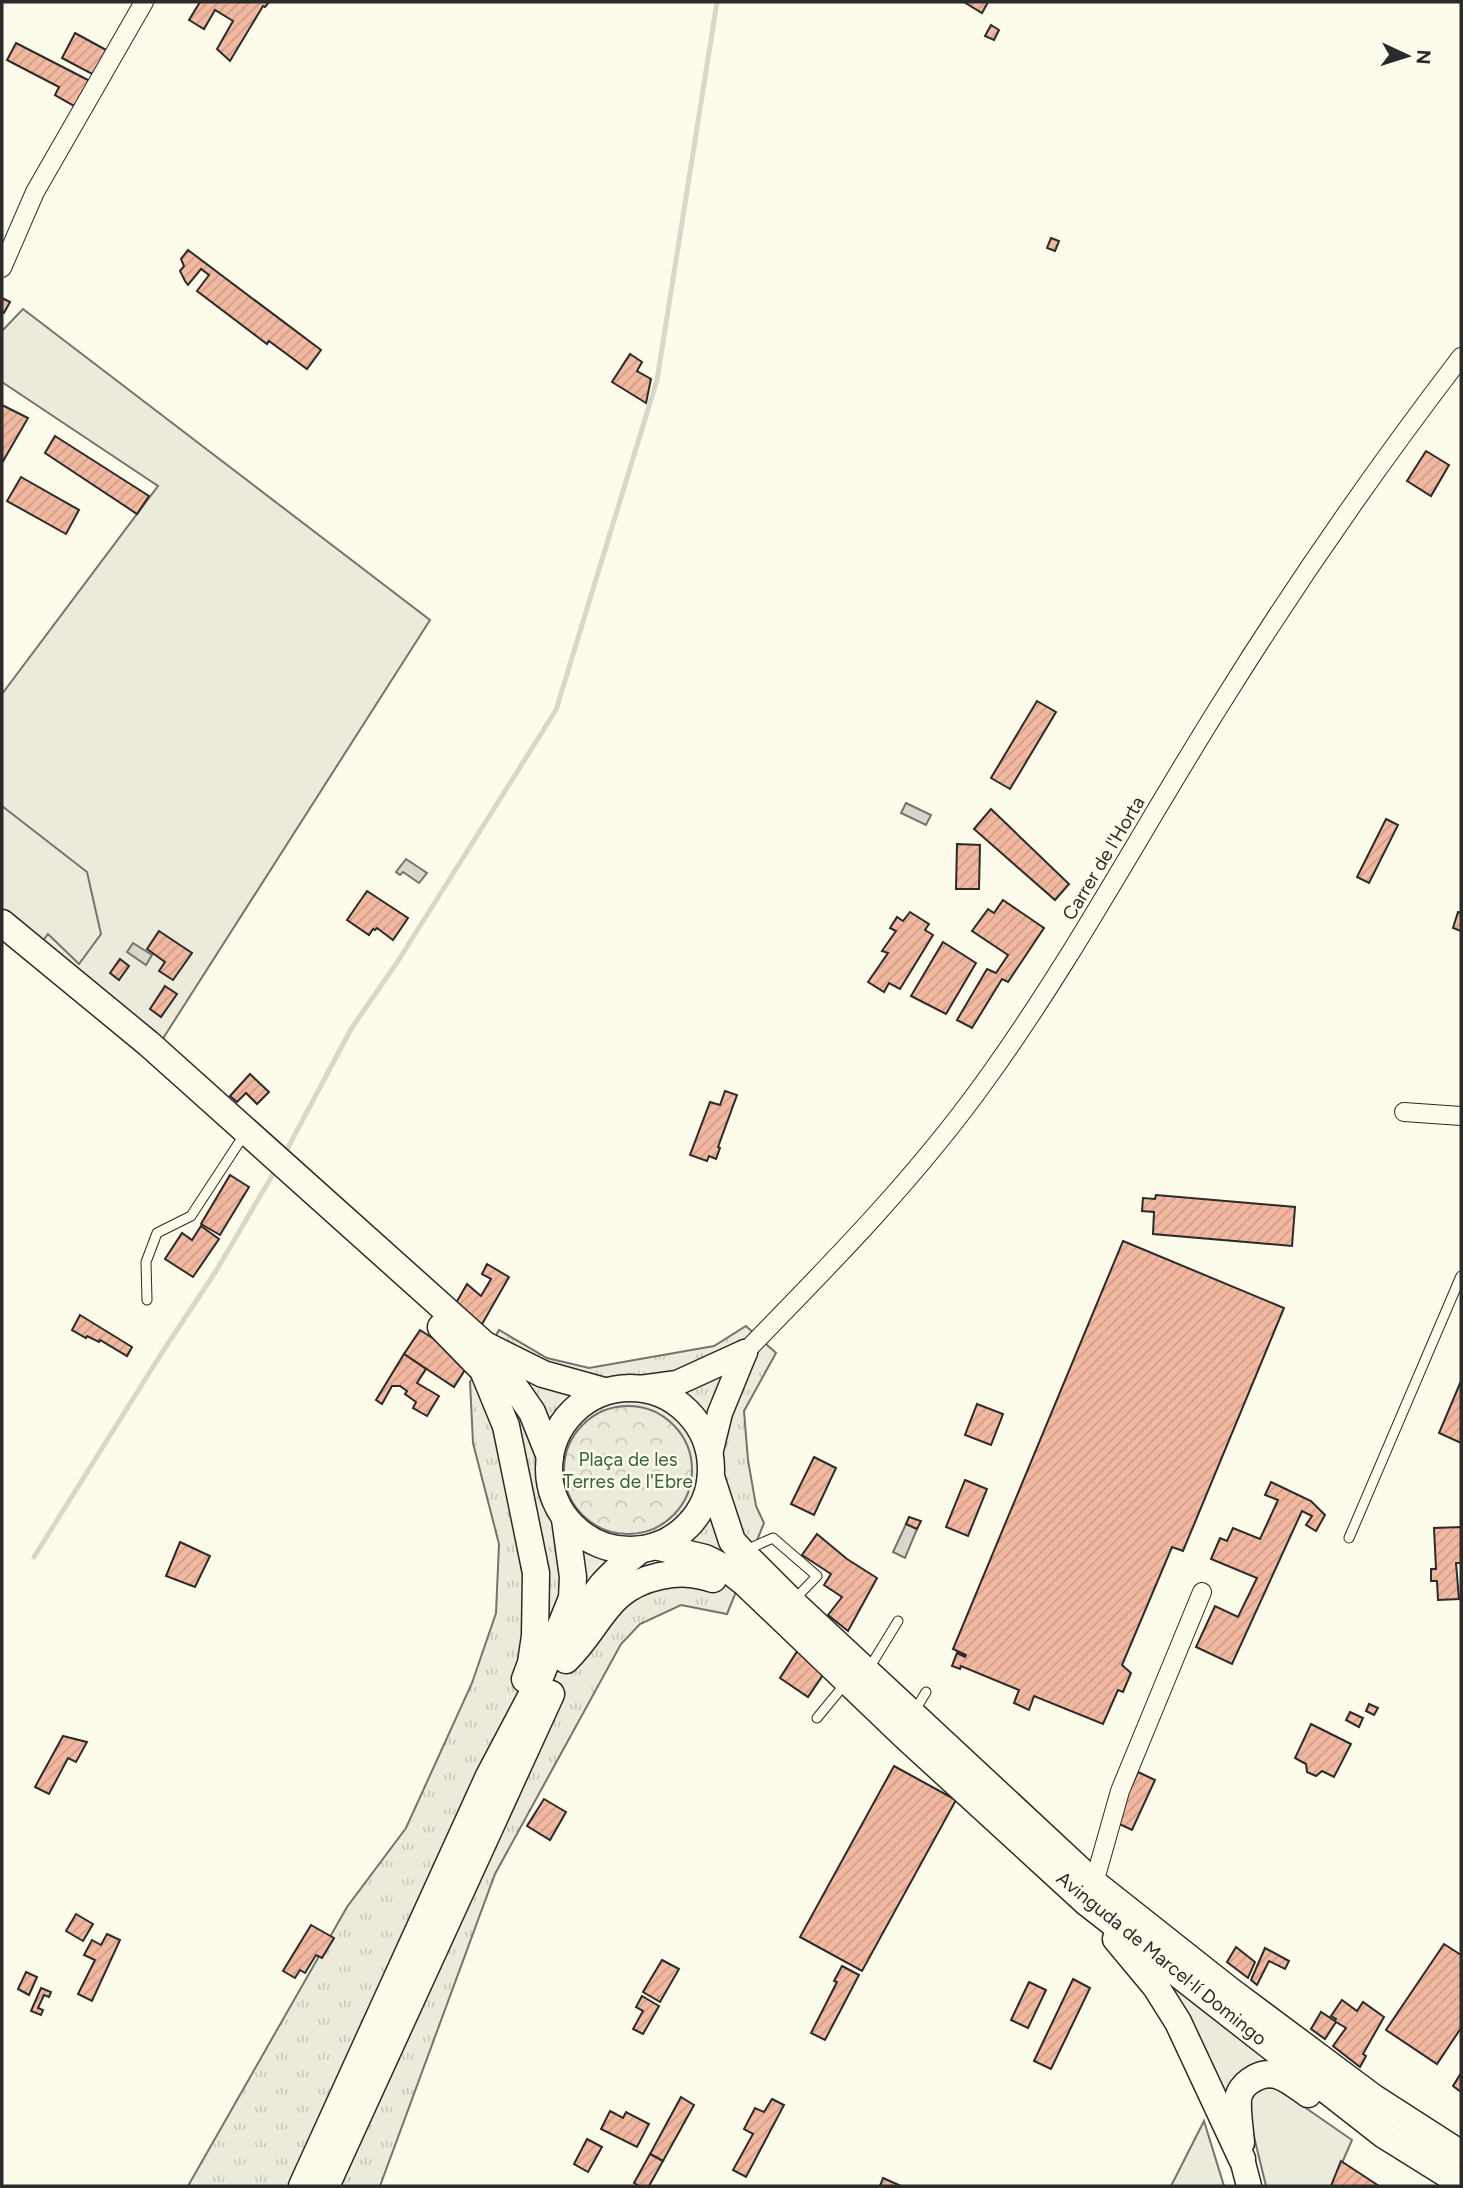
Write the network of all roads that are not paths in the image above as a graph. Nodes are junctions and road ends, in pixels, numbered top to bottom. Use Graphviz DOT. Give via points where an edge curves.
graph roads {
  1 [pos="144,2"];
  2 [pos="2,268"];
  3 [pos="1461,357"];
  4 [pos="2,923"];
  5 [pos="1404,1112"];
  6 [pos="1461,1116"];
  7 [pos="238,1120"];
  8 [pos="374,1245"];
  9 [pos="1461,1276"];
  10 [pos="147,1300"];
  11 [pos="486,1346"];
  12 [pos="745,1352"];
  13 [pos="640,1388"];
  14 [pos="604,1391"];
  15 [pos="550,1457"];
  16 [pos="710,1465"];
  17 [pos="565,1518"];
  18 [pos="1349,1538"];
  19 [pos="648,1548"];
  20 [pos="742,1552"];
  21 [pos="1202,1592"];
  22 [pos="790,1614"];
  23 [pos="898,1621"];
  24 [pos="566,1660"];
  25 [pos="858,1677"];
  26 [pos="817,1718"];
  27 [pos="489,1776"];
  28 [pos="1090,1892"];
  29 [pos="1384,2135"];
  30 [pos="1461,2154"];
  31 [pos="1242,2159"];
  32 [pos="1461,2183"];
  33 [pos="302,2186"];
  34 [pos="326,2186"];
  35 [pos="1250,2186"];
  1 -- 2 [label="street" via="35,192"];
  3 -- 12 [label="street, Carrer de l'Horta" via="1363,489 1261,640 1053,981 981,1086 902,1185"];
  4 -- 7 [label="main road" via="117,1011"];
  5 -- 6 [label="street"];
  7 -- 8 [label="main road"];
  7 -- 10 [label="lane" via="191,1216 157,1233 146,1262"];
  8 -- 11 [label="main road"];
  8 -- 27 [label="main road" via="397,1287 483,1370 506,1426 536,1573 536,1606 530,1663"];
  9 -- 18 [label="lane"];
  11 -- 14 [label="main road" via="543,1374"];
  11 -- 15 [label="main road" via="532,1412"];
  12 -- 13 [label="street" via="677,1383"];
  12 -- 16 [label="street" via="720,1413"];
  13 -- 14 [label="main road"];
  13 -- 16 [label="main road" via="662,1394 690,1413 703,1432"];
  14 -- 15 [label="main road" via="568,1416 554,1439"];
  15 -- 17 [label="main road" via="551,1489"];
  16 -- 19 [label="main road" via="705,1500 694,1520 676,1536"];
  16 -- 20 [label="main road" via="732,1541"];
  17 -- 19 [label="main road" via="599,1544"];
  17 -- 27 [label="main road" via="572,1598 536,1687"];
  19 -- 22 [label="main road" via="705,1558"];
  19 -- 24 [label="main road" via="603,1581 582,1617"];
  20 -- 22 [label="main road"];
  20 -- 22 [label="lane" via="773,1538 817,1576"];
  21 -- 28 [label="street" via="1120,1791"];
  22 -- 24 [label="main road" via="729,1584 696,1574 673,1574 632,1584"];
  22 -- 25 [label="main road, Avinguda de Marcel·lí Domingo"];
  23 -- 25 [label="lane"];
  24 -- 34 [label="main road"];
  25 -- 26 [label="lane"];
  25 -- 28 [label="main road, Avinguda de Marcel·lí Domingo"];
  25 -- 28 [label="main road" via="919,1703"];
  27 -- 33 [label="main road"];
  28 -- 29 [label="main road, Avinguda de Marcel·lí Domingo"];
  28 -- 30 [label="main road" via="1374,2098"];
  28 -- 31 [label="main road" via="1178,2022"];
  29 -- 31 [label="main road" via="1323,2104 1284,2076 1271,2073 1257,2076 1238,2097"];
  29 -- 32 [label="main road, Avinguda de Marcel·lí Domingo"];
  31 -- 35 [label="street"];
}
